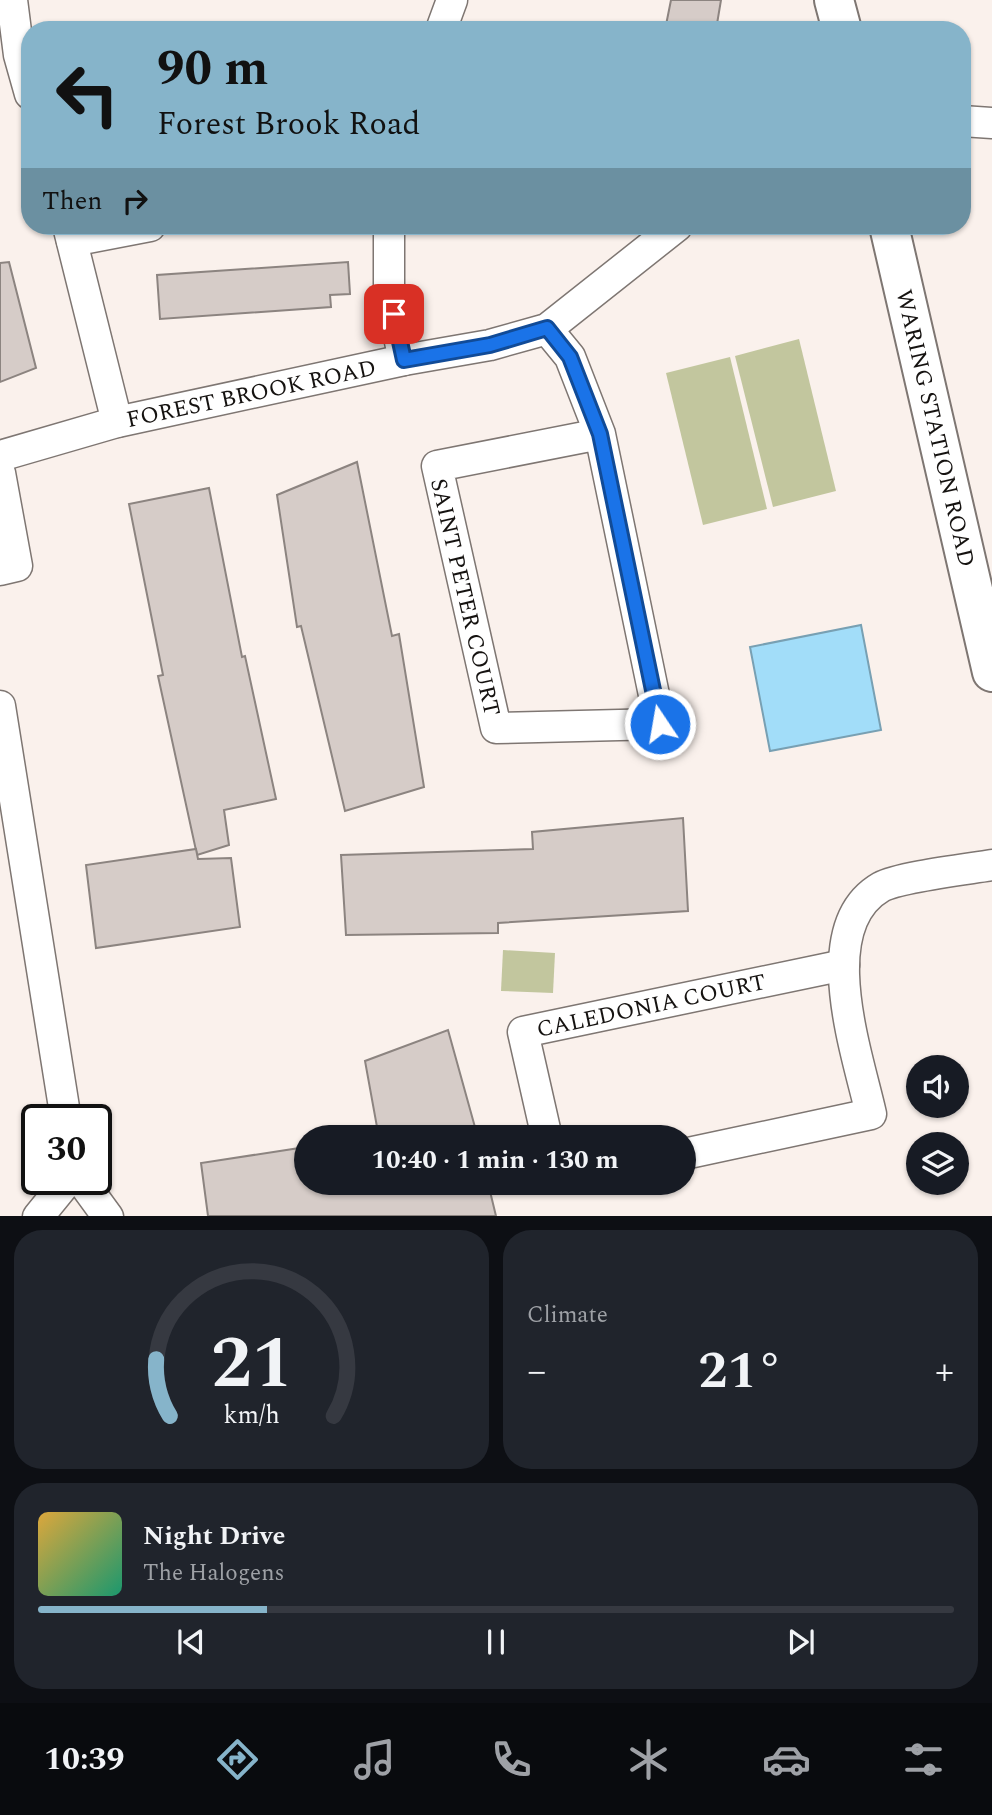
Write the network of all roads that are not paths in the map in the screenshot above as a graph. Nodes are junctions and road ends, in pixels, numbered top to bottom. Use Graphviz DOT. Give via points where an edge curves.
graph roads {
  1 [pos="12,0"];
  2 [pos="452,0"];
  3 [pos="834,0"];
  4 [pos="444,21"];
  5 [pos="840,21"];
  6 [pos="21,62"];
  7 [pos="971,122"];
  8 [pos="992,123"];
  9 [pos="70,235"];
  10 [pos="388,235"];
  11 [pos="666,235"];
  12 [pos="891,235"];
  13 [pos="547,328"];
  14 [pos="404,360"];
  15 [pos="117,422"];
  16 [pos="600,434"];
  17 [pos="0,456"];
  18 [pos="0,473"];
  19 [pos="0,570"];
  20 [pos="992,672"];
  21 [pos="0,706"];
  22 [pos="992,865"];
  23 [pos="844,965"];
  24 [pos="63,1104"];
  25 [pos="544,1125"];
  26 [pos="696,1151"];
  27 [pos="56,1195"];
  28 [pos="92,1195"];
  29 [pos="38,1216"];
  30 [pos="108,1216"];
  1 -- 6 [label="street"];
  2 -- 4 [label="street"];
  3 -- 5 [label="street"];
  7 -- 8 [label="street"];
  9 -- 15 [label="street"];
  10 -- 14 [label="street" via="389,291"];
  11 -- 13 [label="street, FOREST BROOK ROAD"];
  12 -- 20 [label="street, WARING STATION ROAD"];
  13 -- 14 [label="street, FOREST BROOK ROAD" via="490,345"];
  13 -- 16 [label="street, SAINT PETER COURT" via="570,357"];
  14 -- 15 [label="street, FOREST BROOK ROAD"];
  15 -- 17 [label="street, FOREST BROOK ROAD"];
  16 -- 16 [label="street, SAINT PETER COURT" via="660,724 496,728 437,466"];
  18 -- 19 [label="street" via="17,566"];
  21 -- 24 [label="street"];
  22 -- 23 [label="street" via="883,886 858,912 849,931"];
  23 -- 25 [label="street, CALEDONIA COURT" via="523,1032"];
  23 -- 26 [label="street" via="843,991 871,1114"];
  27 -- 29 [label="street"];
  28 -- 30 [label="street"];
}
